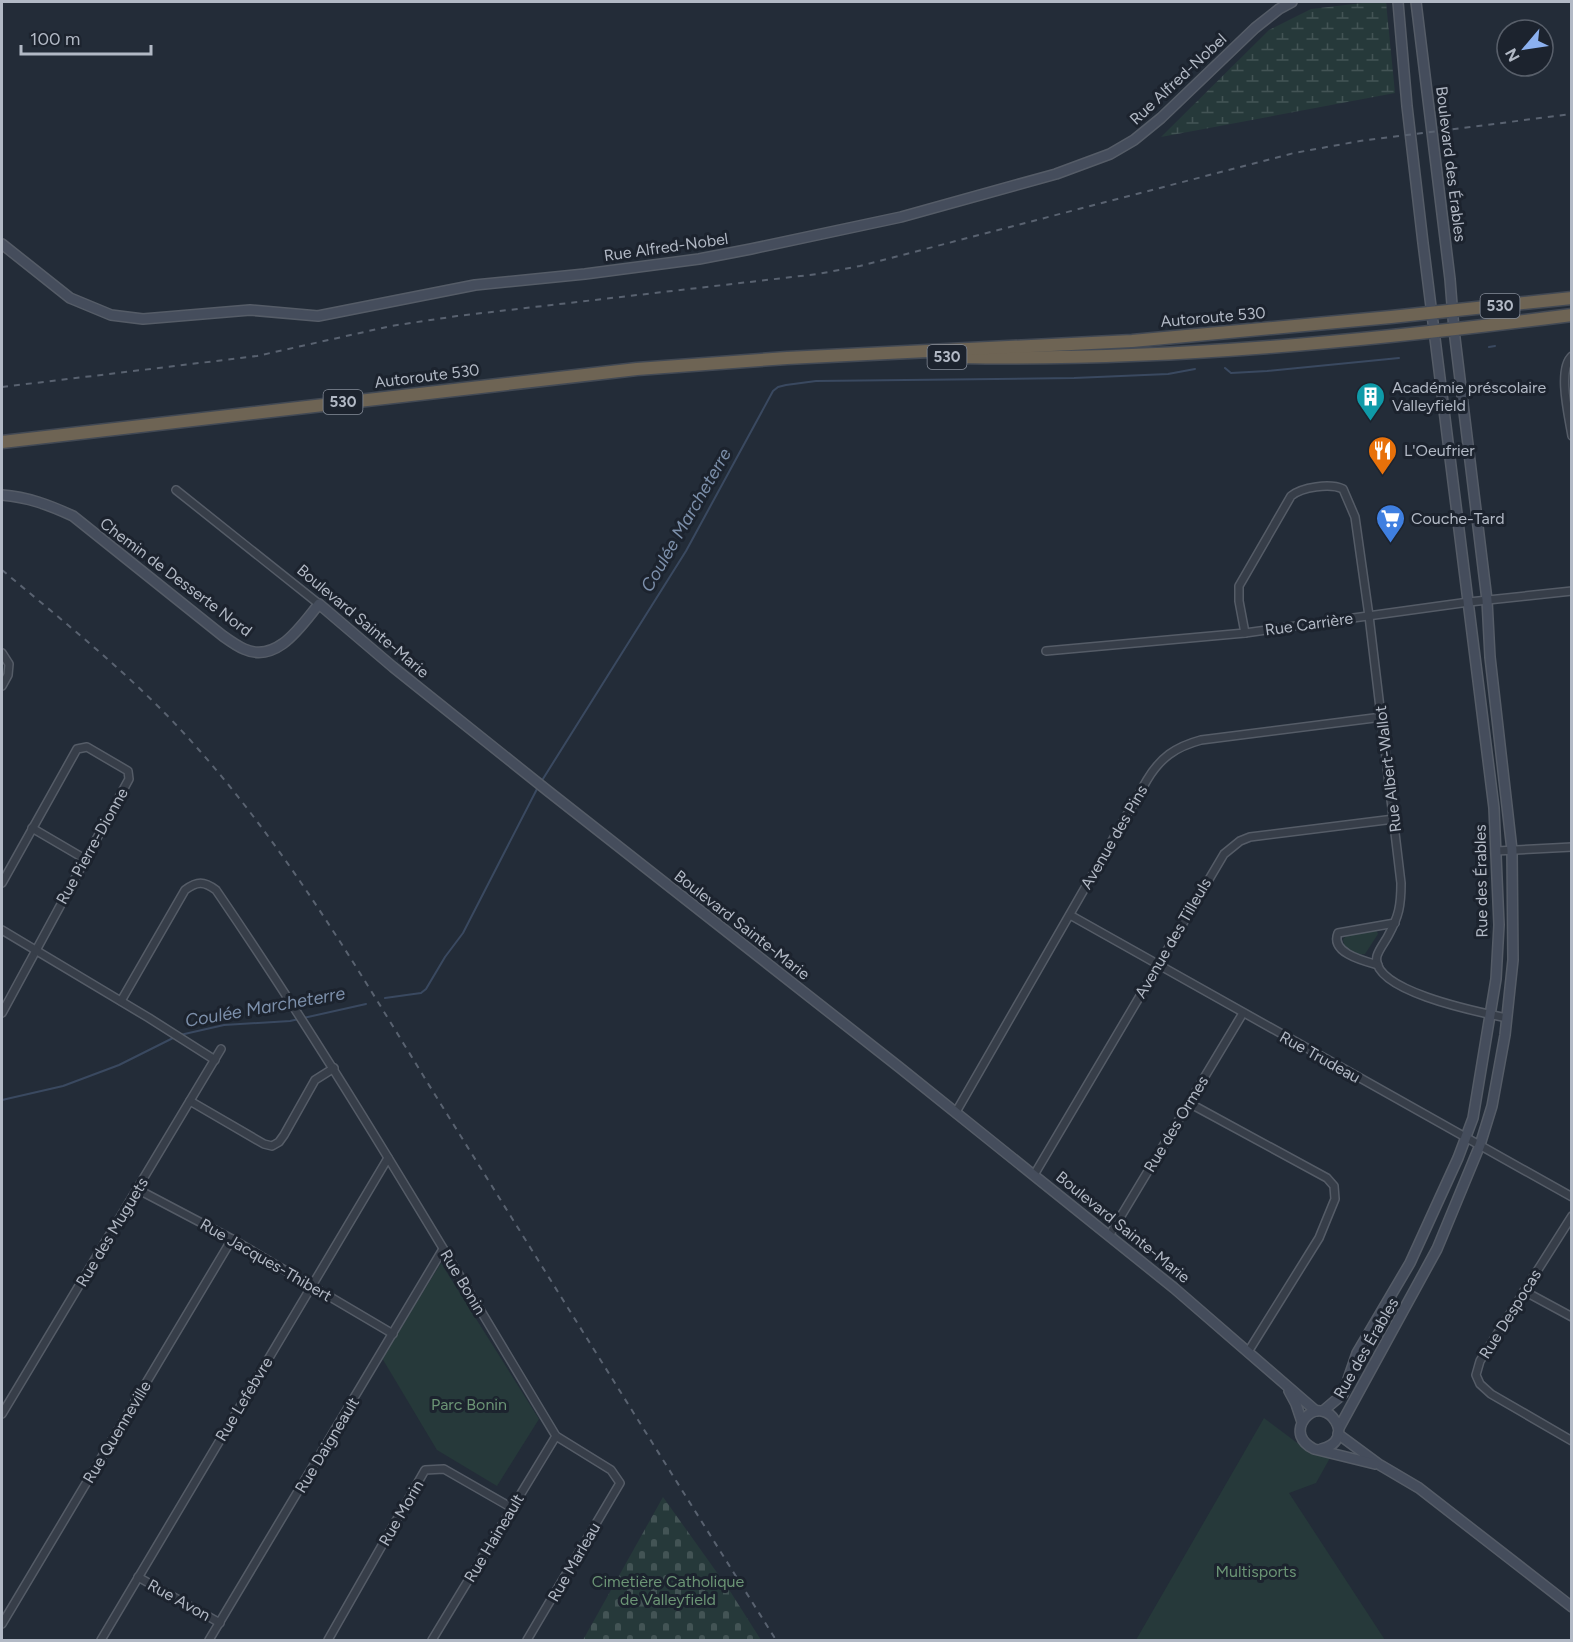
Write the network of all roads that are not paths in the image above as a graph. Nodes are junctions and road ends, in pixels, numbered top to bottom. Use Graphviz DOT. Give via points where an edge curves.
graph roads {
  1 [pos="1292,2"];
  2 [pos="1398,2"];
  3 [pos="1416,2"];
  4 [pos="2,244"];
  5 [pos="1572,298"];
  6 [pos="1452,311"];
  7 [pos="1432,313"];
  8 [pos="1572,315"];
  9 [pos="1454,330"];
  10 [pos="1434,331"];
  11 [pos="856,355"];
  12 [pos="1572,356"];
  13 [pos="1572,436"];
  14 [pos="2,442"];
  15 [pos="177,490"];
  16 [pos="2,495"];
  17 [pos="1572,591"];
  18 [pos="1487,600"];
  19 [pos="1468,602"];
  20 [pos="319,604"];
  21 [pos="1370,616"];
  22 [pos="1245,633"];
  23 [pos="1046,651"];
  24 [pos="2,653"];
  25 [pos="2,686"];
  26 [pos="1382,717"];
  27 [pos="1394,819"];
  28 [pos="32,828"];
  29 [pos="1572,847"];
  30 [pos="1512,850"];
  31 [pos="1496,851"];
  32 [pos="85,859"];
  33 [pos="2,883"];
  34 [pos="1070,915"];
  35 [pos="1395,923"];
  36 [pos="2,930"];
  37 [pos="35,949"];
  38 [pos="1157,965"];
  39 [pos="1378,965"];
  40 [pos="121,1001"];
  41 [pos="2,1013"];
  42 [pos="1243,1013"];
  43 [pos="1491,1015"];
  44 [pos="1507,1018"];
  45 [pos="221,1049"];
  46 [pos="215,1060"];
  47 [pos="334,1068"];
  48 [pos="190,1101"];
  49 [pos="1189,1103"];
  50 [pos="956,1112"];
  51 [pos="1467,1138"];
  52 [pos="1480,1145"];
  53 [pos="388,1158"];
  54 [pos="1034,1175"];
  55 [pos="137,1189"];
  56 [pos="1572,1197"];
  57 [pos="1572,1216"];
  58 [pos="1109,1236"];
  59 [pos="232,1239"];
  60 [pos="443,1249"];
  61 [pos="311,1286"];
  62 [pos="1524,1292"];
  63 [pos="1572,1317"];
  64 [pos="393,1334"];
  65 [pos="1248,1352"];
  66 [pos="1286,1386"];
  67 [pos="1319,1411"];
  68 [pos="2,1414"];
  69 [pos="1302,1422"];
  70 [pos="1338,1431"];
  71 [pos="556,1436"];
  72 [pos="1572,1441"];
  73 [pos="1321,1449"];
  74 [pos="1380,1465"];
  75 [pos="620,1483"];
  76 [pos="513,1508"];
  77 [pos="138,1577"];
  78 [pos="1572,1607"];
  79 [pos="220,1623"];
  80 [pos="2,1624"];
  81 [pos="101,1641"];
  82 [pos="209,1641"];
  83 [pos="328,1641"];
  84 [pos="432,1641"];
  85 [pos="527,1641"];
  1 -- 4 [label="street, Rue Alfred-Nobel" via="1255,28 1134,140 1085,165 901,217 699,259 475,285 318,316 250,310 143,318 111,315 70,298"];
  2 -- 7 [label="street"];
  3 -- 6 [label="street, Boulevard des Érables"];
  5 -- 6 [label="highway, Autoroute 530 / 530"];
  6 -- 7 [label="highway, Autoroute 530 / 530"];
  6 -- 9 [label="street, Boulevard des Érables"];
  7 -- 10 [label="street, Rue des Érables"];
  7 -- 11 [label="highway, Autoroute 530 / 530" via="1132,341"];
  8 -- 9 [label="highway, Autoroute 530 / 530"];
  9 -- 10 [label="highway, Autoroute 530 / 530"];
  9 -- 18 [label="street, Rue des Érables"];
  10 -- 11 [label="highway, Autoroute 530 / 530" via="1160,355"];
  10 -- 19 [label="street, Rue des Érables"];
  11 -- 14 [label="highway, Autoroute 530 / 530" via="594,374"];
  12 -- 13 [label="street" via="1566,361 1564,372"];
  15 -- 20 [label="street, Boulevard Sainte-Marie"];
  16 -- 20 [label="street, Chemin de Desserte Nord" via="46,503 73,516 244,650 261,653 276,648 293,636"];
  17 -- 18 [label="street, Rue Carrière"];
  18 -- 19 [label="street, Rue Carrière"];
  18 -- 30 [label="street, Rue des Érables"];
  19 -- 21 [label="street, Rue Carrière"];
  19 -- 31 [label="street, Rue des Érables"];
  20 -- 50 [label="street, Boulevard Sainte-Marie" via="548,791"];
  21 -- 22 [label="street, Rue Carrière"];
  21 -- 22 [label="street, Rue Albert-Wallot" via="1352,507 1343,489 1331,486 1291,496 1239,586"];
  21 -- 26 [label="street, Rue Albert-Wallot"];
  22 -- 23 [label="street, Rue Carrière"];
  24 -- 25 [label="street" via="9,664"];
  26 -- 27 [label="street, Rue Albert-Wallot"];
  26 -- 34 [label="street, Avenue des Pins" via="1201,740 1170,753 1146,780"];
  27 -- 35 [label="street, Rue Albert-Wallot" via="1401,893"];
  27 -- 38 [label="street, Avenue des Tilleuls" via="1260,835 1240,842 1219,860"];
  28 -- 32 [label="street"];
  28 -- 32 [label="street, Rue Pierre-Dionne" via="79,748 87,747 127,770 129,779"];
  28 -- 33 [label="street, Rue Pierre-Dionne"];
  29 -- 30 [label="street"];
  30 -- 31 [label="street"];
  30 -- 44 [label="street, Rue des Érables" via="1513,960"];
  31 -- 43 [label="street, Rue des Érables" via="1498,925"];
  32 -- 37 [label="street, Rue Pierre-Dionne"];
  34 -- 38 [label="street, Rue Trudeau"];
  34 -- 50 [label="street, Avenue des Pins"];
  35 -- 39 [label="street, Rue Albert-Wallot" via="1378,954"];
  35 -- 39 [label="street" via="1348,930 1336,936 1342,950"];
  36 -- 37 [label="street"];
  37 -- 40 [label="street"];
  37 -- 41 [label="street, Rue Pierre-Dionne"];
  38 -- 42 [label="street, Rue Trudeau"];
  38 -- 54 [label="street, Avenue des Tilleuls"];
  39 -- 43 [label="street" via="1381,972 1427,998"];
  40 -- 46 [label="street"];
  40 -- 47 [label="street, Rue Bonin" via="185,890 206,882 216,890 280,982"];
  42 -- 49 [label="street, Rue des Ormes"];
  42 -- 51 [label="street, Rue Trudeau"];
  43 -- 44 [label="street"];
  43 -- 51 [label="street, Rue des Érables"];
  44 -- 52 [label="street, Rue des Érables" via="1492,1106"];
  45 -- 46 [label="street, Rue des Muguets"];
  46 -- 48 [label="street, Rue des Muguets"];
  47 -- 48 [label="street" via="315,1080 284,1135 272,1146"];
  47 -- 53 [label="street, Rue Bonin"];
  48 -- 55 [label="street, Rue des Muguets"];
  49 -- 58 [label="street, Rue des Ormes"];
  49 -- 65 [label="street" via="1327,1178 1334,1186 1335,1199 1319,1238"];
  50 -- 54 [label="street, Boulevard Sainte-Marie"];
  51 -- 52 [label="street, Rue Trudeau"];
  51 -- 67 [label="street, Rue des Érables" via="1410,1263 1357,1353 1343,1394"];
  52 -- 56 [label="street, Rue Trudeau"];
  52 -- 70 [label="street, Rue des Érables" via="1437,1249"];
  53 -- 60 [label="street, Rue Bonin"];
  53 -- 61 [label="street, Rue Lefebvre"];
  54 -- 58 [label="street, Boulevard Sainte-Marie"];
  55 -- 59 [label="street, Rue Jacques-Thibert"];
  55 -- 68 [label="street, Rue des Muguets"];
  57 -- 62 [label="street, Rue Despocas"];
  58 -- 65 [label="street, Boulevard Sainte-Marie"];
  59 -- 61 [label="street, Rue Jacques-Thibert"];
  59 -- 80 [label="street, Rue Quenneville"];
  60 -- 64 [label="street, Rue Daigneault"];
  60 -- 71 [label="street, Rue Bonin"];
  61 -- 64 [label="street, Rue Jacques-Thibert"];
  61 -- 77 [label="street, Rue Lefebvre"];
  62 -- 63 [label="street"];
  62 -- 72 [label="street, Rue Despocas" via="1480,1361 1476,1375 1491,1394"];
  64 -- 79 [label="street, Rue Daigneault"];
  65 -- 66 [label="street, Boulevard Sainte-Marie"];
  66 -- 67 [label="street, Boulevard Sainte-Marie"];
  66 -- 69 [label="street, Boulevard Sainte-Marie"];
  67 -- 69 [label="street"];
  67 -- 70 [label="street, Boulevard Sainte-Marie" via="1333,1417"];
  69 -- 73 [label="street, Boulevard Sainte-Marie" via="1304,1441"];
  70 -- 73 [label="street" via="1332,1444"];
  70 -- 74 [label="street, Boulevard Sainte-Marie"];
  71 -- 75 [label="street, Rue Bonin" via="611,1470"];
  71 -- 76 [label="street, Rue Haineault"];
  73 -- 74 [label="street, Boulevard Sainte-Marie"];
  74 -- 78 [label="street, Boulevard Sainte-Marie" via="1419,1488"];
  75 -- 85 [label="street, Rue Marleau"];
  76 -- 83 [label="street, Rue Morin" via="444,1469 425,1470"];
  76 -- 84 [label="street, Rue Haineault"];
  77 -- 79 [label="street, Rue Avon"];
  77 -- 81 [label="street, Rue Lefebvre"];
  79 -- 82 [label="street, Rue Daigneault"];
}
